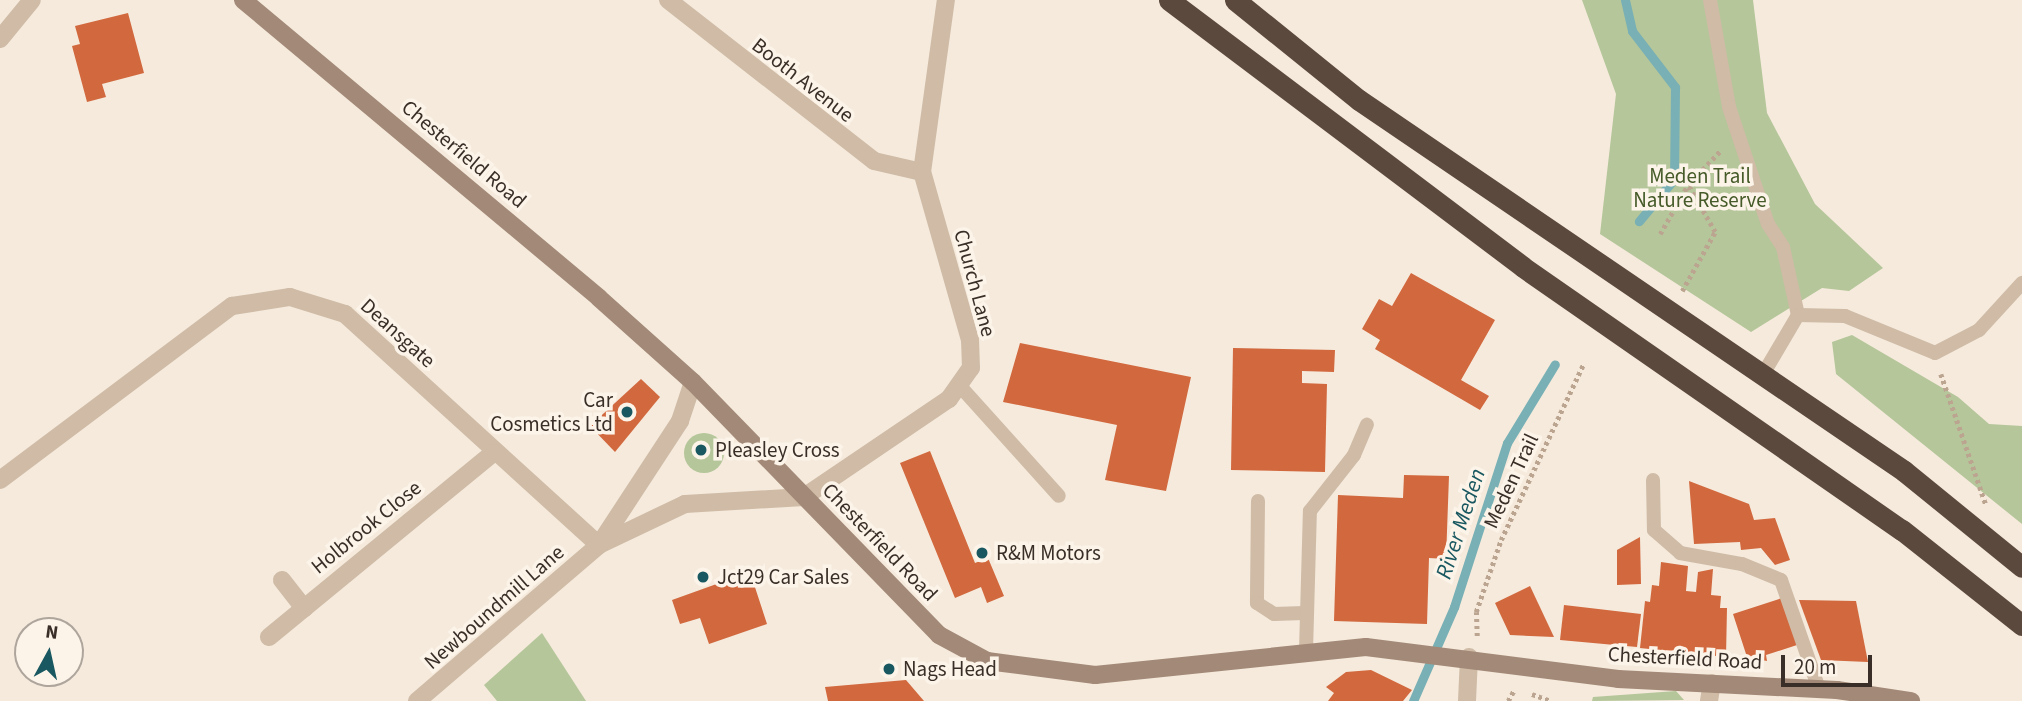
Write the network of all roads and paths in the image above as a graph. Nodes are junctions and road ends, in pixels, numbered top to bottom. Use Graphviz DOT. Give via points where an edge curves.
graph roads {
  1 [pos="32,0"];
  2 [pos="243,0"];
  3 [pos="668,0"];
  4 [pos="946,0"];
  5 [pos="1169,0"];
  6 [pos="1235,0"];
  7 [pos="1710,0"];
  8 [pos="0,39"];
  9 [pos="1737,133"];
  10 [pos="922,172"];
  11 [pos="1688,185"];
  12 [pos="1660,234"];
  13 [pos="1692,273"];
  14 [pos="2022,283"];
  15 [pos="1798,315"];
  16 [pos="1935,353"];
  17 [pos="1584,363"];
  18 [pos="1762,376"];
  19 [pos="694,382"];
  20 [pos="959,385"];
  21 [pos="1367,425"];
  22 [pos="493,453"];
  23 [pos="0,480"];
  24 [pos="1653,480"];
  25 [pos="1059,496"];
  26 [pos="804,497"];
  27 [pos="1258,501"];
  28 [pos="1990,514"];
  29 [pos="599,545"];
  30 [pos="2022,567"];
  31 [pos="282,580"];
  32 [pos="304,608"];
  33 [pos="1304,614"];
  34 [pos="2022,625"];
  35 [pos="269,637"];
  36 [pos="1306,651"];
  37 [pos="1468,657"];
  38 [pos="1819,689"];
  39 [pos="1710,692"];
  40 [pos="417,701"];
  41 [pos="1467,701"];
  42 [pos="1911,701"];
  1 -- 8 [label="street"];
  2 -- 19 [label="street, Chesterfield Road"];
  3 -- 10 [label="street, Booth Avenue" via="874,161"];
  4 -- 10 [label="street, Church Lane"];
  5 -- 34 [label="highway" via="1523,267 1902,530"];
  6 -- 18 [label="highway" via="1359,100"];
  7 -- 9 [label="lane" via="1707,12"];
  9 -- 11 [label="path"];
  9 -- 15 [label="lane" via="1768,224 1783,247"];
  10 -- 20 [label="street, Church Lane" via="970,340 971,368"];
  11 -- 12 [label="path"];
  11 -- 13 [label="path" via="1715,232"];
  14 -- 16 [label="lane" via="1979,330"];
  15 -- 16 [label="lane" via="1845,316"];
  15 -- 18 [label="lane"];
  16 -- 28 [label="path"];
  17 -- 37 [label="path, Meden Trail" via="1501,540 1476,612"];
  18 -- 30 [label="highway" via="1904,471"];
  19 -- 26 [label="street, Chesterfield Road"];
  19 -- 29 [label="street, Newboundmill Lane" via="680,421"];
  20 -- 25 [label="lane"];
  20 -- 26 [label="street, Church Lane" via="949,399"];
  21 -- 33 [label="lane" via="1354,455 1310,511"];
  22 -- 23 [label="street, Deansgate" via="345,314 290,297 258,298 232,306 174,345"];
  22 -- 29 [label="street, Deansgate"];
  22 -- 32 [label="street, Holbrook Close"];
  24 -- 38 [label="lane" via="1654,530 1680,553 1742,564 1781,580"];
  26 -- 29 [label="street, Newboundmill Lane" via="685,504"];
  26 -- 36 [label="street, Chesterfield Road" via="939,635 987,661 1095,676"];
  27 -- 33 [label="lane" via="1257,603 1273,614"];
  29 -- 40 [label="street, Newboundmill Lane"];
  31 -- 32 [label="street"];
  32 -- 35 [label="street, Holbrook Close"];
  33 -- 36 [label="lane"];
  36 -- 37 [label="street, Chesterfield Road" via="1405,650"];
  37 -- 39 [label="street, Chesterfield Road"];
  37 -- 41 [label="street"];
  38 -- 39 [label="street, Chesterfield Road"];
  38 -- 42 [label="street, Chesterfield Road"];
}
